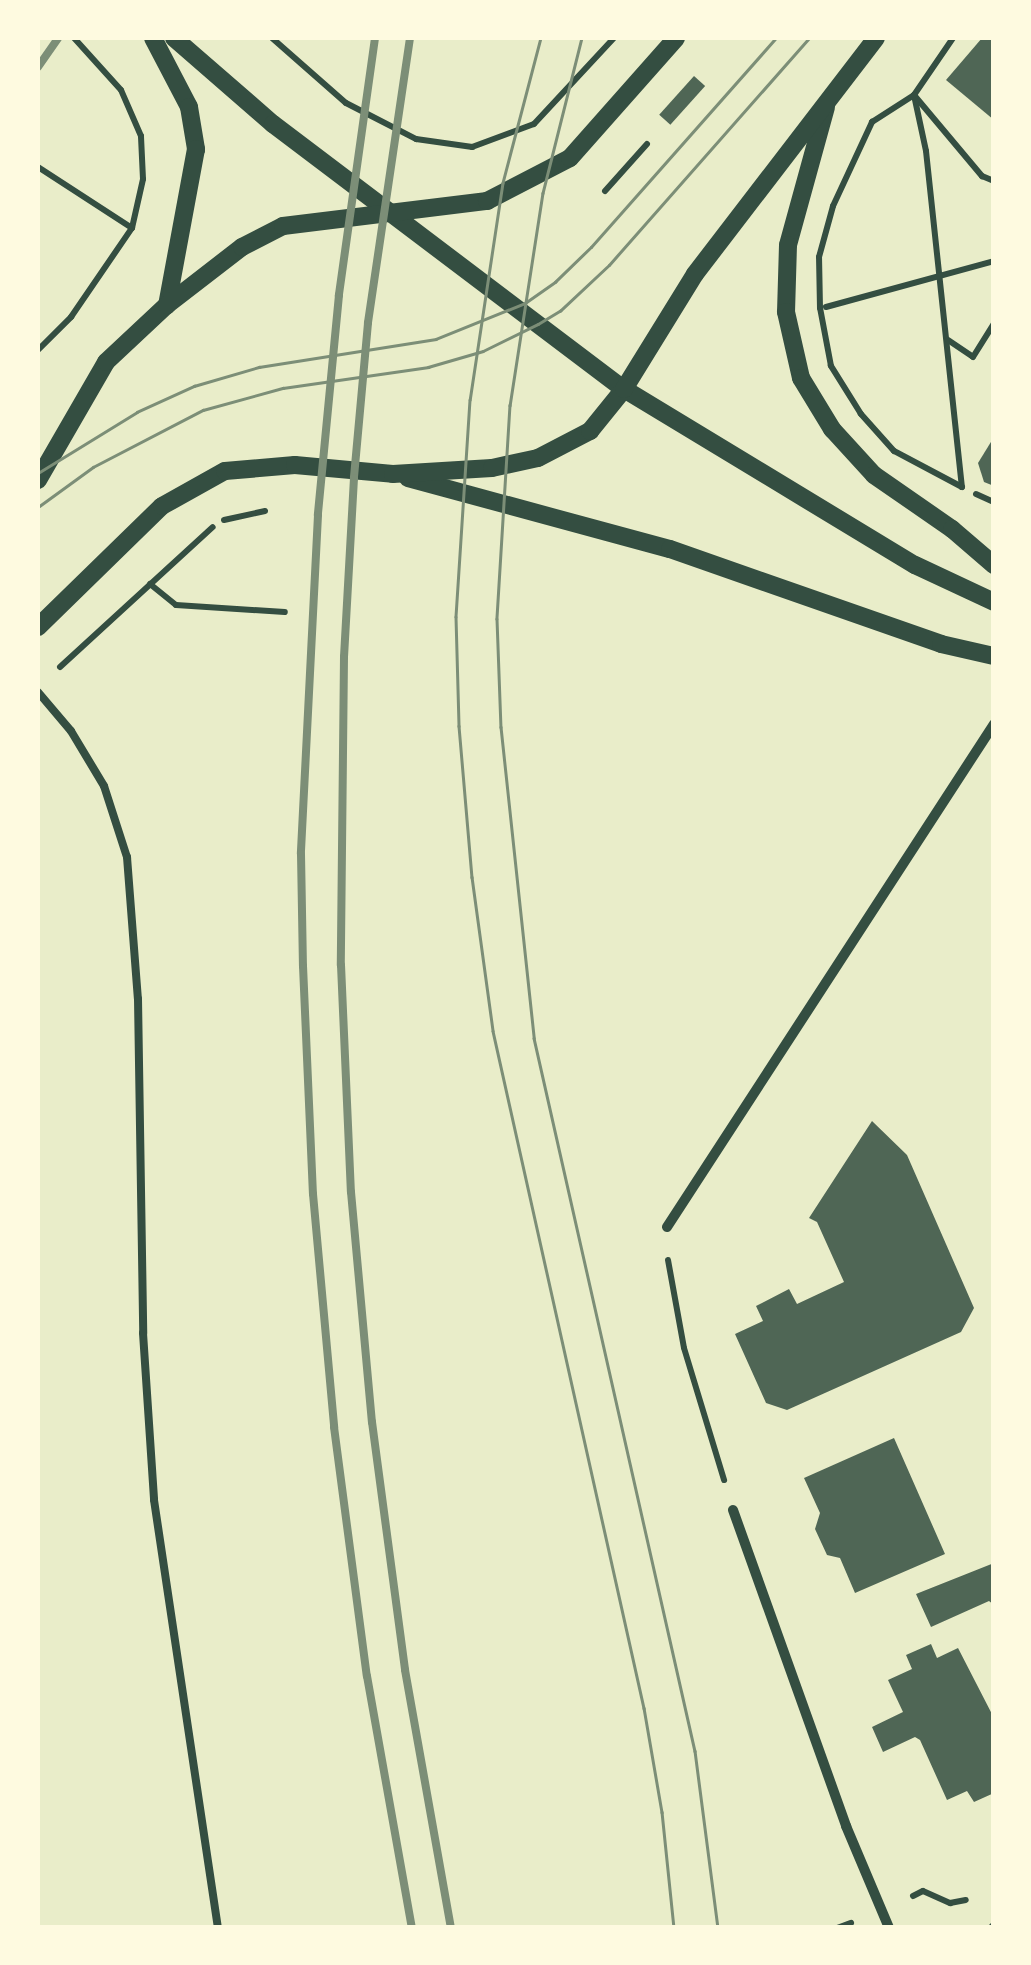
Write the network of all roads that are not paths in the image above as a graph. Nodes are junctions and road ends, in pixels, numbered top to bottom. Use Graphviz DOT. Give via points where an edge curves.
graph roads {
  1 [pos="152,38"];
  2 [pos="174,38"];
  3 [pos="676,38"];
  4 [pos="876,38"];
  5 [pos="830,94"];
  6 [pos="392,216"];
  7 [pos="166,305"];
  8 [pos="624,388"];
  9 [pos="393,474"];
  10 [pos="38,480"];
  11 [pos="994,564"];
  12 [pos="994,602"];
  13 [pos="38,627"];
  14 [pos="994,656"];
  15 [pos="38,692"];
  16 [pos="994,724"];
  17 [pos="667,1228"];
  18 [pos="733,1510"];
  19 [pos="218,1928"];
  20 [pos="889,1928"];
  1 -- 7 [label="street" via="188,107 196,148"];
  2 -- 6 [label="street"];
  3 -- 6 [label="street" via="570,158 487,201"];
  4 -- 5 [label="street"];
  5 -- 8 [label="street" via="695,274"];
  5 -- 11 [label="street" via="788,246 786,312 801,378 832,429 874,475"];
  6 -- 7 [label="street" via="283,226"];
  6 -- 8 [label="street"];
  7 -- 10 [label="street" via="106,362"];
  8 -- 9 [label="street" via="590,431 538,458"];
  8 -- 12 [label="street" via="900,556"];
  9 -- 13 [label="street" via="243,466 208,478 162,506"];
  9 -- 14 [label="street" via="670,549 941,644"];
  15 -- 19 [label="lane" via="104,786 127,857 138,999 143,1332 154,1500"];
  16 -- 17 [label="street"];
  18 -- 20 [label="street"];
}
